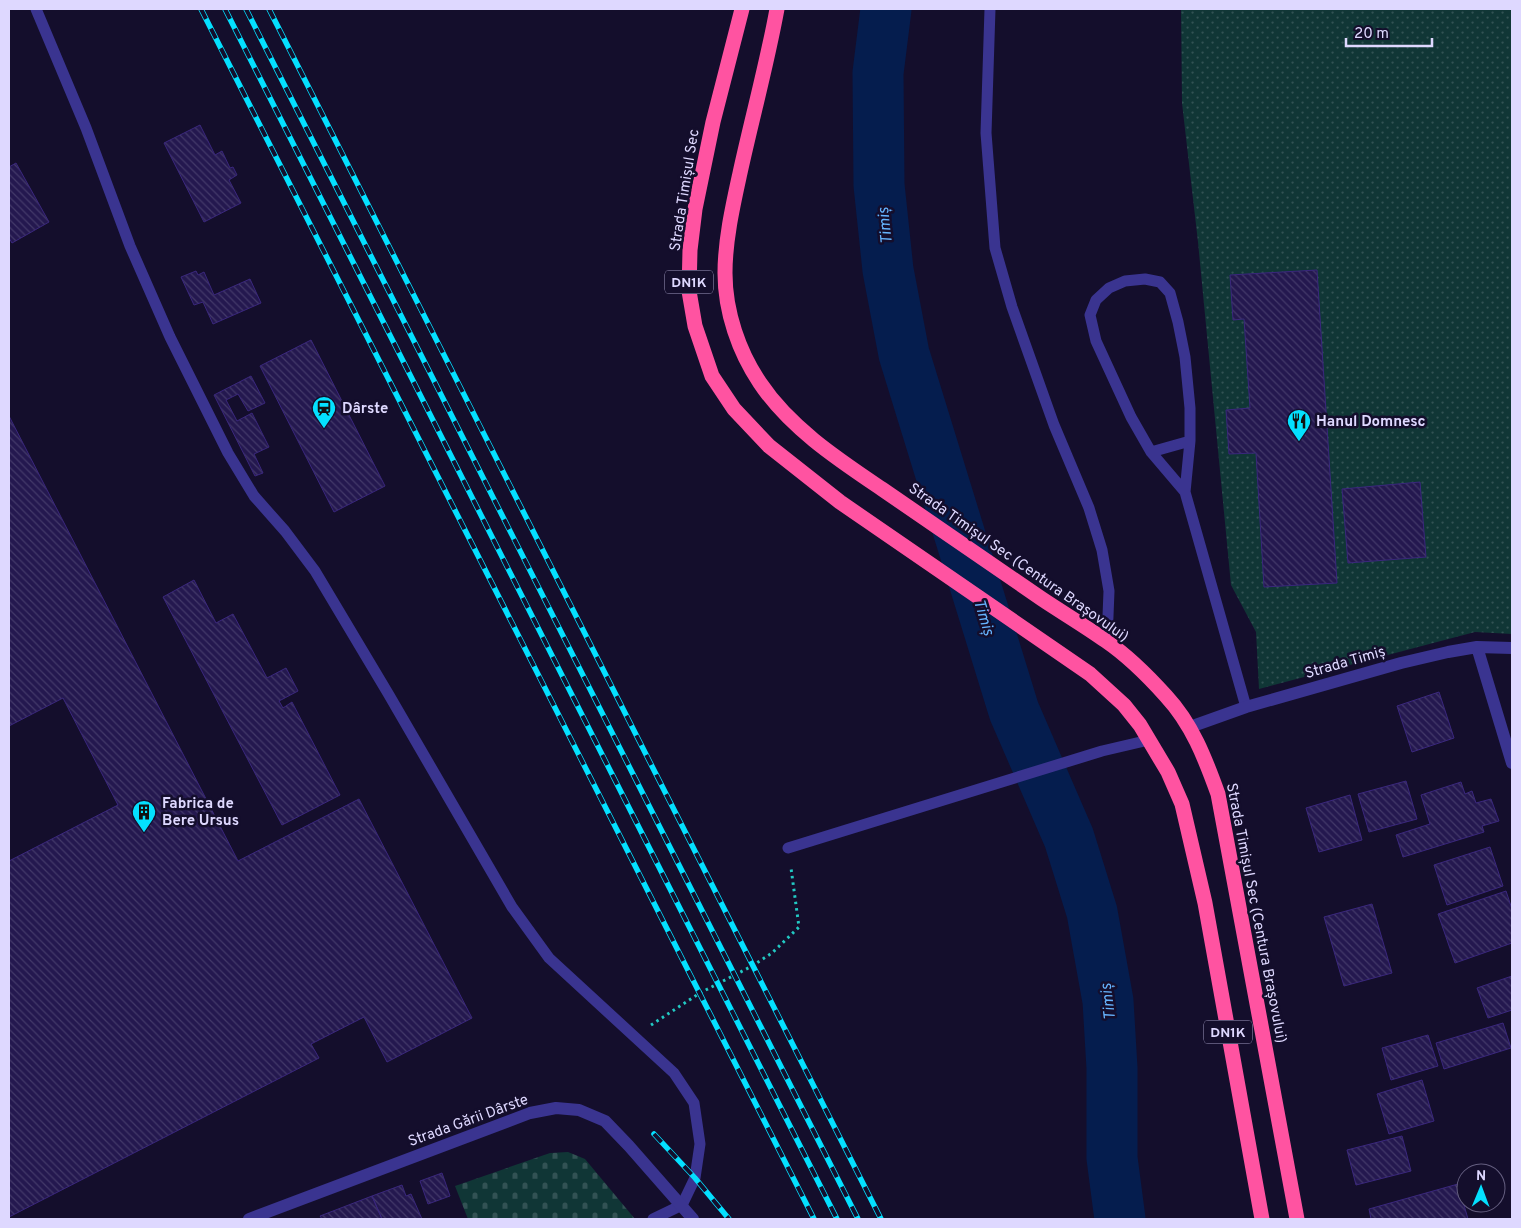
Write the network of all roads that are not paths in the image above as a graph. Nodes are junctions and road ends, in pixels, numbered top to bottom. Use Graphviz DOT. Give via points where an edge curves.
graph roads {
  1 [pos="36,9"];
  2 [pos="742,9"];
  3 [pos="777,9"];
  4 [pos="990,9"];
  5 [pos="1190,441"];
  6 [pos="1151,452"];
  7 [pos="1186,492"];
  8 [pos="1107,641"];
  9 [pos="1477,647"];
  10 [pos="1512,648"];
  11 [pos="1246,707"];
  12 [pos="1190,727"];
  13 [pos="1149,740"];
  14 [pos="1512,763"];
  15 [pos="788,848"];
  16 [pos="682,1204"];
  17 [pos="249,1219"];
  18 [pos="653,1219"];
  19 [pos="693,1219"];
  20 [pos="1262,1219"];
  21 [pos="1297,1219"];
  1 -- 16 [label="lane" via="86,128 130,246 170,337 254,496 315,571 512,907 549,958 674,1073 694,1103 700,1144 695,1178"];
  2 -- 13 [label="highway, Strada Timișul Sec / DN1K" via="713,122 690,250 689,291 695,326 712,376 734,409 769,446 840,502 1090,674 1124,705"];
  3 -- 8 [label="highway, Strada Timișul Sec (Centura Brașovului) / DN1K" via="727,244 725,274 730,318 743,352 760,384 783,411 842,461"];
  4 -- 8 [label="lane" via="986,133 995,248 1012,307 1102,550 1109,591"];
  5 -- 6 [label="lane"];
  5 -- 6 [label="lane" via="1185,356 1170,293 1160,282 1145,279 1126,282 1109,288 1096,300 1090,315 1096,341"];
  5 -- 7 [label="lane"];
  6 -- 7 [label="lane"];
  7 -- 11 [label="lane"];
  8 -- 12 [label="highway, Strada Timișul Sec (Centura Brașovului) / DN1K" via="1142,670"];
  9 -- 10 [label="street, Strada Timiș"];
  9 -- 11 [label="street, Strada Timiș" via="1401,663"];
  9 -- 14 [label="street"];
  11 -- 12 [label="street, Strada Timiș"];
  12 -- 21 [label="highway, Strada Timișul Sec (Centura Brașovului) / DN1K" via="1218,794"];
  13 -- 15 [label="lane" via="1102,751"];
  13 -- 20 [label="highway, DN1K" via="1182,804 1193,844"];
  16 -- 17 [label="street, Strada Gării Dârste" via="605,1121 580,1110 556,1108 530,1113"];
  16 -- 18 [label="lane"];
  16 -- 19 [label="street, Strada Gării Dârste"];
}
